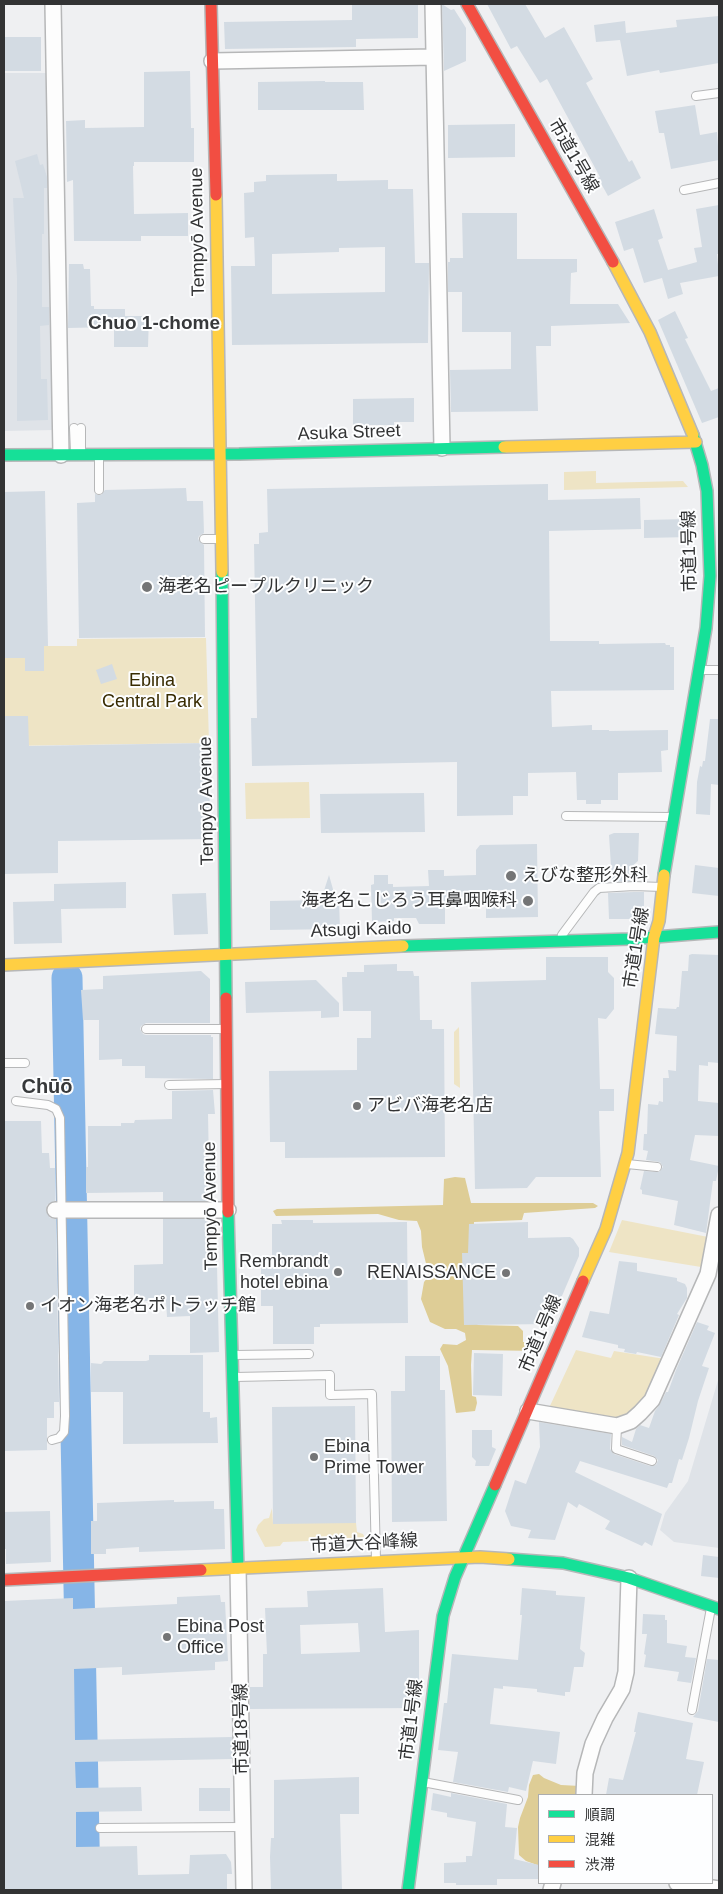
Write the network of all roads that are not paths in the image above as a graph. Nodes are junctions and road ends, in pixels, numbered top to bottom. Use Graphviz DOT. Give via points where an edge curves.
graph roads {
  1 [pos="54,4"];
  2 [pos="211,4"];
  3 [pos="433,4"];
  4 [pos="467,4"];
  5 [pos="434,57"];
  6 [pos="212,61"];
  7 [pos="719,93"];
  8 [pos="696,96"];
  9 [pos="719,183"];
  10 [pos="684,190"];
  11 [pos="78,428"];
  12 [pos="696,442"];
  13 [pos="442,448"];
  14 [pos="72,454"];
  15 [pos="99,454"];
  16 [pos="221,454"];
  17 [pos="4,455"];
  18 [pos="99,490"];
  19 [pos="204,539"];
  20 [pos="221,539"];
  21 [pos="714,539"];
  22 [pos="700,670"];
  23 [pos="719,670"];
  24 [pos="566,816"];
  25 [pos="674,817"];
  26 [pos="664,887"];
  27 [pos="719,932"];
  28 [pos="654,937"];
  29 [pos="558,940"];
  30 [pos="226,953"];
  31 [pos="4,965"];
  32 [pos="146,1029"];
  33 [pos="227,1029"];
  34 [pos="4,1063"];
  35 [pos="25,1063"];
  36 [pos="227,1084"];
  37 [pos="169,1085"];
  38 [pos="16,1102"];
  39 [pos="625,1163"];
  40 [pos="658,1167"];
  41 [pos="61,1210"];
  42 [pos="228,1210"];
  43 [pos="719,1215"];
  44 [pos="232,1354"];
  45 [pos="309,1354"];
  46 [pos="233,1378"];
  47 [pos="528,1411"];
  48 [pos="617,1426"];
  49 [pos="52,1440"];
  50 [pos="652,1461"];
  51 [pos="463,1557"];
  52 [pos="376,1562"];
  53 [pos="238,1568"];
  54 [pos="629,1578"];
  55 [pos="4,1580"];
  56 [pos="716,1608"];
  57 [pos="692,1710"];
  58 [pos="421,1782"];
  59 [pos="584,1794"];
  60 [pos="518,1800"];
  61 [pos="243,1827"];
  62 [pos="100,1828"];
  63 [pos="684,1884"];
  64 [pos="717,1889"];
  65 [pos="244,1890"];
  66 [pos="408,1890"];
  1 -- 14 [label="street"];
  2 -- 6 [label="street, Tempyō Avenue"];
  3 -- 5 [label="street"];
  4 -- 12 [label="street, 市道1号線" via="650,332"];
  5 -- 6 [label="street"];
  5 -- 13 [label="street"];
  6 -- 16 [label="street, Tempyō Avenue"];
  7 -- 8 [label="lane"];
  9 -- 10 [label="lane"];
  11 -- 14 [label="lane"];
  12 -- 13 [label="street, Asuka Street"];
  12 -- 21 [label="street, 市道1号線"];
  13 -- 16 [label="street, Asuka Street"];
  14 -- 15 [label="street, Asuka Street"];
  14 -- 17 [label="street, Asuka Street"];
  15 -- 16 [label="street, Asuka Street"];
  15 -- 18 [label="lane"];
  16 -- 20 [label="street, Tempyō Avenue"];
  19 -- 20 [label="lane"];
  20 -- 30 [label="street, Tempyō Avenue"];
  21 -- 22 [label="street, 市道1号線"];
  22 -- 23 [label="lane"];
  22 -- 25 [label="street, 市道1号線"];
  24 -- 25 [label="lane"];
  25 -- 26 [label="street, 市道1号線"];
  26 -- 28 [label="street, 市道1号線"];
  26 -- 29 [label="lane" via="599,888"];
  27 -- 28 [label="street, Atsugi Kaido"];
  28 -- 29 [label="street, Atsugi Kaido"];
  28 -- 39 [label="street, 市道1号線" via="636,1097"];
  29 -- 30 [label="street, Atsugi Kaido"];
  30 -- 31 [label="street, Atsugi Kaido"];
  30 -- 33 [label="street, Tempyō Avenue"];
  32 -- 33 [label="lane"];
  33 -- 36 [label="street, Tempyō Avenue"];
  34 -- 35 [label="lane"];
  36 -- 37 [label="lane"];
  36 -- 42 [label="street, Tempyō Avenue"];
  38 -- 41 [label="lane" via="48,1105 58,1113 62,1151"];
  39 -- 40 [label="lane"];
  39 -- 47 [label="street, 市道1号線" via="606,1229"];
  41 -- 42 [label="street"];
  41 -- 49 [label="lane" via="65,1416 64,1432"];
  42 -- 44 [label="street, Tempyō Avenue"];
  43 -- 48 [label="street" via="708,1274 652,1400 631,1421"];
  44 -- 45 [label="lane"];
  44 -- 46 [label="street, Tempyō Avenue"];
  46 -- 52 [label="lane" via="330,1375 330,1395 372,1394"];
  46 -- 53 [label="street, Tempyō Avenue"];
  47 -- 48 [label="street"];
  47 -- 51 [label="street, 市道1号線"];
  48 -- 50 [label="lane" via="616,1449"];
  51 -- 52 [label="street, 市道大谷峰線"];
  51 -- 54 [label="street, 市道大谷峰線" via="554,1561"];
  51 -- 58 [label="street, 市道1号線" via="444,1616"];
  52 -- 53 [label="street, 市道大谷峰線"];
  53 -- 55 [label="street, 市道大谷峰線"];
  53 -- 61 [label="street, 市道18号線"];
  54 -- 56 [label="street, 市道大谷峰線"];
  54 -- 59 [label="street" via="626,1672 622,1689 593,1744 585,1773"];
  56 -- 57 [label="lane"];
  58 -- 60 [label="lane"];
  58 -- 66 [label="street, 市道1号線"];
  61 -- 62 [label="lane"];
  61 -- 65 [label="street, 市道18号線"];
  63 -- 64 [label="street"];
}
